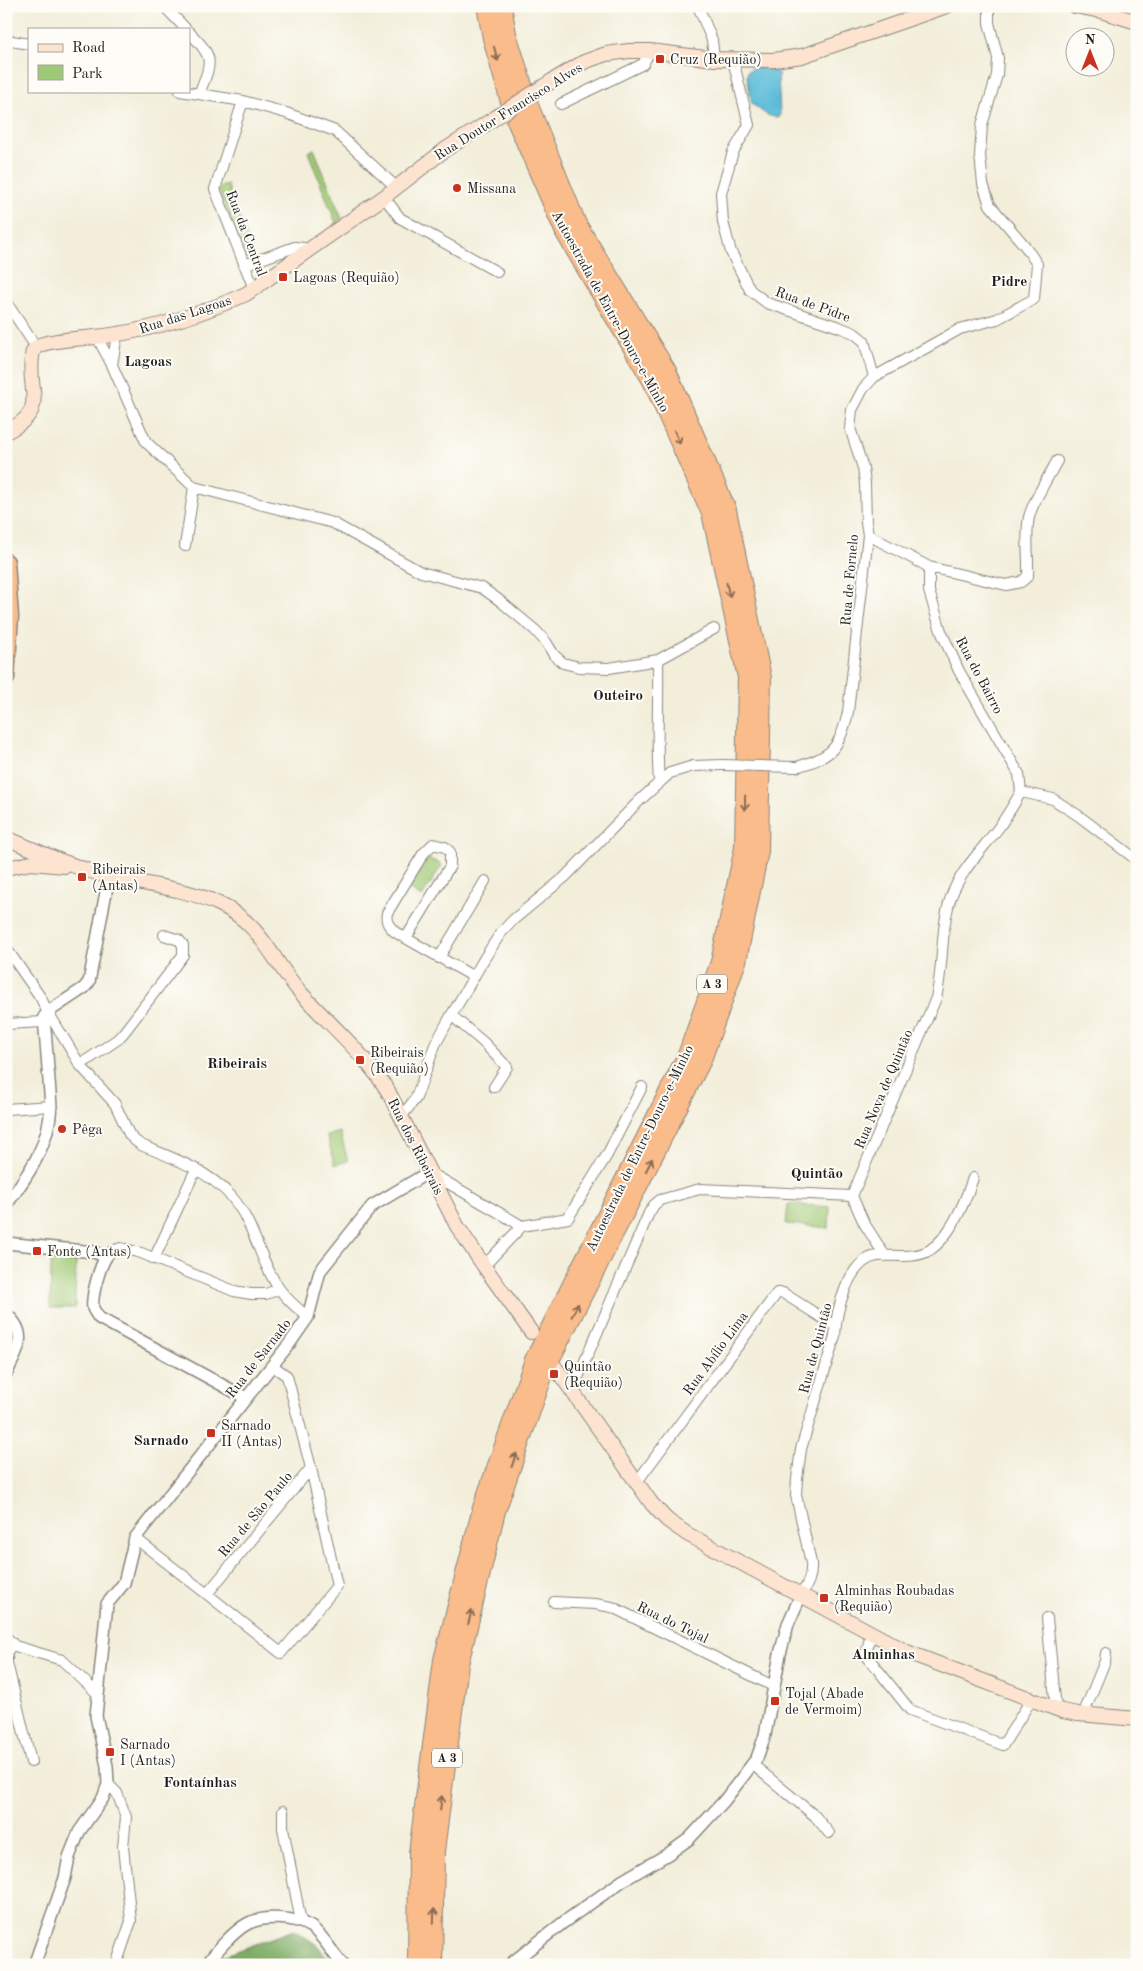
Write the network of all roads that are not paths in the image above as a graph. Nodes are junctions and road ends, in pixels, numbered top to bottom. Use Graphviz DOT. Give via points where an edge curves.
graph roads {
  1 [pos="164,6"];
  2 [pos="486,6"];
  3 [pos="502,6"];
  4 [pos="698,6"];
  5 [pos="947,6"];
  6 [pos="989,6"];
  7 [pos="1075,6"];
  8 [pos="1137,22"];
  9 [pos="185,28"];
  10 [pos="190,33"];
  11 [pos="6,40"];
  12 [pos="28,44"];
  13 [pos="650,51"];
  14 [pos="714,60"];
  15 [pos="734,60"];
  16 [pos="186,92"];
  17 [pos="199,94"];
  18 [pos="243,102"];
  19 [pos="561,104"];
  20 [pos="396,187"];
  21 [pos="384,197"];
  22 [pos="311,249"];
  23 [pos="244,265"];
  24 [pos="497,272"];
  25 [pos="254,289"];
  26 [pos="6,302"];
  27 [pos="117,334"];
  28 [pos="97,337"];
  29 [pos="34,350"];
  30 [pos="112,365"];
  31 [pos="874,377"];
  32 [pos="6,432"];
  33 [pos="1057,460"];
  34 [pos="194,487"];
  35 [pos="868,534"];
  36 [pos="185,546"];
  37 [pos="6,562"];
  38 [pos="929,567"];
  39 [pos="714,629"];
  40 [pos="658,660"];
  41 [pos="6,678"];
  42 [pos="659,782"];
  43 [pos="1021,792"];
  44 [pos="6,838"];
  45 [pos="1137,860"];
  46 [pos="74,866"];
  47 [pos="6,868"];
  48 [pos="109,876"];
  49 [pos="485,881"];
  50 [pos="164,935"];
  51 [pos="406,938"];
  52 [pos="6,948"];
  53 [pos="439,958"];
  54 [pos="474,978"];
  55 [pos="451,1015"];
  56 [pos="46,1017"];
  57 [pos="6,1024"];
  58 [pos="80,1065"];
  59 [pos="494,1087"];
  60 [pos="642,1087"];
  61 [pos="50,1106"];
  62 [pos="6,1109"];
  63 [pos="400,1117"];
  64 [pos="196,1169"];
  65 [pos="429,1172"];
  66 [pos="973,1178"];
  67 [pos="852,1196"];
  68 [pos="6,1205"];
  69 [pos="522,1226"];
  70 [pos="6,1243"];
  71 [pos="886,1256"];
  72 [pos="106,1257"];
  73 [pos="154,1259"];
  74 [pos="484,1266"];
  75 [pos="279,1289"];
  76 [pos="6,1314"];
  77 [pos="308,1317"];
  78 [pos="836,1326"];
  79 [pos="531,1332"];
  80 [pos="273,1366"];
  81 [pos="555,1367"];
  82 [pos="6,1374"];
  83 [pos="572,1392"];
  84 [pos="246,1398"];
  85 [pos="311,1468"];
  86 [pos="636,1483"];
  87 [pos="135,1538"];
  88 [pos="207,1594"];
  89 [pos="801,1595"];
  90 [pos="554,1602"];
  91 [pos="1048,1618"];
  92 [pos="872,1633"];
  93 [pos="9,1640"];
  94 [pos="1106,1653"];
  95 [pos="775,1687"];
  96 [pos="97,1693"];
  97 [pos="1031,1700"];
  98 [pos="1056,1709"];
  99 [pos="1083,1715"];
  100 [pos="1137,1719"];
  101 [pos="31,1762"];
  102 [pos="752,1764"];
  103 [pos="108,1784"];
  104 [pos="283,1811"];
  105 [pos="829,1833"];
  106 [pos="301,1922"];
  107 [pos="34,1965"];
  108 [pos="116,1965"];
  109 [pos="207,1965"];
  110 [pos="343,1965"];
  111 [pos="417,1965"];
  112 [pos="433,1965"];
  113 [pos="510,1965"];
  1 -- 9 [label="street"];
  2 -- 111 [label="highway, Autoestrada de Entre-Douro-e-Minho / A 3, one-way" via="514,116 565,233 652,381 711,512 747,677 744,848 720,962 687,1055 534,1360 482,1508 443,1660 418,1853"];
  112 -- 3 [label="highway, Autoestrada de Entre-Douro-e-Minho / A 3, one-way" via="435,1851 459,1664 496,1511 546,1368 702,1060 737,961 759,851 762,678 727,510 666,371 577,224 530,108 507,34"];
  4 -- 14 [label="street" via="712,40"];
  5 -- 15 [label="main road, Rua Doutor Francisco Alves" via="802,56"];
  6 -- 31 [label="street" via="989,23 998,58 997,75 982,125 980,156 983,184 990,205 1026,246 1037,264 1034,299 997,319 960,329"];
  7 -- 8 [label="main road"];
  10 -- 17 [label="street" via="210,60"];
  11 -- 12 [label="street"];
  13 -- 14 [label="main road, Rua Doutor Francisco Alves"];
  13 -- 19 [label="street" via="643,64"];
  13 -- 20 [label="main road, Rua Doutor Francisco Alves, bridge" via="606,54 584,62 446,149"];
  14 -- 15 [label="main road, Rua Doutor Francisco Alves"];
  15 -- 31 [label="street, Rua de Pidre" via="749,125 732,152 721,193 730,252 750,290 767,303 839,327 864,341"];
  16 -- 17 [label="street"];
  17 -- 18 [label="street"];
  18 -- 20 [label="street" via="336,131"];
  18 -- 23 [label="street, Rua da Central" via="215,189"];
  20 -- 21 [label="main road, Rua das Lagoas"];
  21 -- 22 [label="main road, Rua das Lagoas"];
  21 -- 24 [label="street" via="400,218"];
  22 -- 23 [label="street" via="295,247"];
  22 -- 25 [label="main road, Rua das Lagoas"];
  23 -- 25 [label="street, Rua da Central"];
  25 -- 27 [label="main road, Rua das Lagoas" via="222,305 189,316"];
  26 -- 29 [label="street"];
  27 -- 28 [label="main road, Rua das Lagoas"];
  27 -- 30 [label="street"];
  28 -- 29 [label="main road, Rua das Lagoas" via="47,344"];
  28 -- 30 [label="street"];
  29 -- 32 [label="main road" via="30,366 33,408 20,424"];
  30 -- 34 [label="street" via="146,442"];
  31 -- 35 [label="street, Rua de Fornelo" via="855,402 850,418 850,428 863,468"];
  33 -- 38 [label="street" via="1029,515 1028,576 1021,582 1006,585"];
  34 -- 36 [label="street"];
  34 -- 40 [label="street" via="333,523 421,572 482,588 535,630 563,663 579,668 609,668"];
  35 -- 38 [label="street"];
  35 -- 42 [label="street, Rua de Fornelo, bridge" via="850,696 843,734 833,750 818,761 796,767 693,766 670,773"];
  37 -- 41 [label="highway" via="10,616"];
  38 -- 43 [label="street, Rua do Bairro" via="929,591 941,630 959,671 1019,774"];
  39 -- 40 [label="street"];
  40 -- 42 [label="street"];
  42 -- 54 [label="street, Rua de Fornelo" via="565,877 513,920 500,934"];
  43 -- 45 [label="street" via="1053,799"];
  43 -- 67 [label="street, Rua Nova de Quintão" via="1000,826 959,879 952,895 936,998"];
  44 -- 46 [label="main road"];
  46 -- 47 [label="main road" via="31,863"];
  46 -- 48 [label="main road"];
  48 -- 56 [label="street" via="89,982"];
  48 -- 63 [label="main road, Rua dos Ribeirais" via="195,894 227,908 251,924 300,992 373,1068"];
  49 -- 53 [label="street"];
  50 -- 58 [label="street" via="179,940 183,945 183,955 125,1032"];
  51 -- 51 [label="street" via="388,925 387,913 427,848 440,844 450,852 450,866"];
  51 -- 53 [label="street"];
  52 -- 56 [label="street" via="41,998"];
  53 -- 54 [label="street"];
  54 -- 55 [label="street, Rua de Fornelo"];
  55 -- 59 [label="street" via="507,1067"];
  55 -- 63 [label="street, Rua de Fornelo" via="435,1045 416,1098"];
  56 -- 57 [label="street"];
  56 -- 58 [label="street"];
  56 -- 61 [label="street"];
  58 -- 64 [label="street" via="114,1104 133,1139"];
  60 -- 69 [label="street" via="607,1155 568,1218"];
  61 -- 62 [label="street"];
  61 -- 68 [label="street" via="47,1135 39,1155 29,1175"];
  63 -- 65 [label="main road, Rua dos Ribeirais"];
  64 -- 73 [label="street"];
  64 -- 75 [label="street" via="228,1193 246,1218"];
  65 -- 69 [label="street"];
  65 -- 74 [label="main road, Rua dos Ribeirais" via="457,1226"];
  65 -- 77 [label="street, Rua de Sarnado" via="372,1206 320,1271"];
  66 -- 71 [label="street, Rua de Quintão" via="951,1225 934,1246 908,1257"];
  67 -- 71 [label="street" via="864,1223"];
  67 -- 83 [label="street" via="700,1189 660,1200 649,1213"];
  69 -- 74 [label="street"];
  70 -- 72 [label="street" via="94,1252"];
  71 -- 78 [label="street, Rua de Quintão" via="867,1260 849,1279"];
  72 -- 73 [label="street" via="121,1248"];
  72 -- 84 [label="street" via="93,1299 93,1309 99,1318"];
  73 -- 75 [label="street" via="234,1291 266,1294"];
  74 -- 79 [label="main road, Rua dos Ribeirais"];
  75 -- 77 [label="street"];
  76 -- 82 [label="street" via="21,1334"];
  77 -- 80 [label="street, Rua de Sarnado"];
  78 -- 86 [label="street, Rua Abílio Lima" via="783,1293 777,1293"];
  78 -- 89 [label="street, Rua de Quintão" via="801,1449 796,1495 812,1574"];
  80 -- 84 [label="street, Rua de Sarnado"];
  80 -- 85 [label="street, Rua de São Paulo" via="287,1376"];
  81 -- 83 [label="main road"];
  83 -- 86 [label="main road"];
  84 -- 87 [label="street, Rua de Sarnado"];
  85 -- 88 [label="street, Rua de São Paulo"];
  85 -- 88 [label="street" via="337,1586 281,1653"];
  86 -- 89 [label="main road" via="658,1511 675,1526"];
  87 -- 88 [label="street"];
  87 -- 96 [label="street, Rua de Sarnado" via="124,1584 106,1604"];
  89 -- 92 [label="main road"];
  89 -- 95 [label="street" via="788,1624"];
  90 -- 95 [label="street, Rua do Tojal" via="612,1607"];
  91 -- 98 [label="street"];
  92 -- 97 [label="main road" via="907,1652"];
  92 -- 97 [label="street" via="866,1655 910,1710 1003,1745"];
  93 -- 96 [label="street" via="14,1646 62,1660"];
  93 -- 101 [label="street" via="7,1663"];
  94 -- 99 [label="street"];
  95 -- 102 [label="street" via="766,1735"];
  96 -- 103 [label="street, Rua de Sarnado" via="96,1716"];
  97 -- 98 [label="main road"];
  98 -- 99 [label="main road"];
  99 -- 100 [label="main road"];
  102 -- 105 [label="street" via="816,1816"];
  102 -- 113 [label="street" via="690,1839 622,1881"];
  103 -- 107 [label="street" via="73,1849"];
  103 -- 108 [label="street" via="117,1793 126,1816 123,1847 131,1921"];
  104 -- 106 [label="street"];
  106 -- 109 [label="street" via="278,1918 249,1923 218,1950"];
  106 -- 110 [label="street" via="321,1936"];
}
